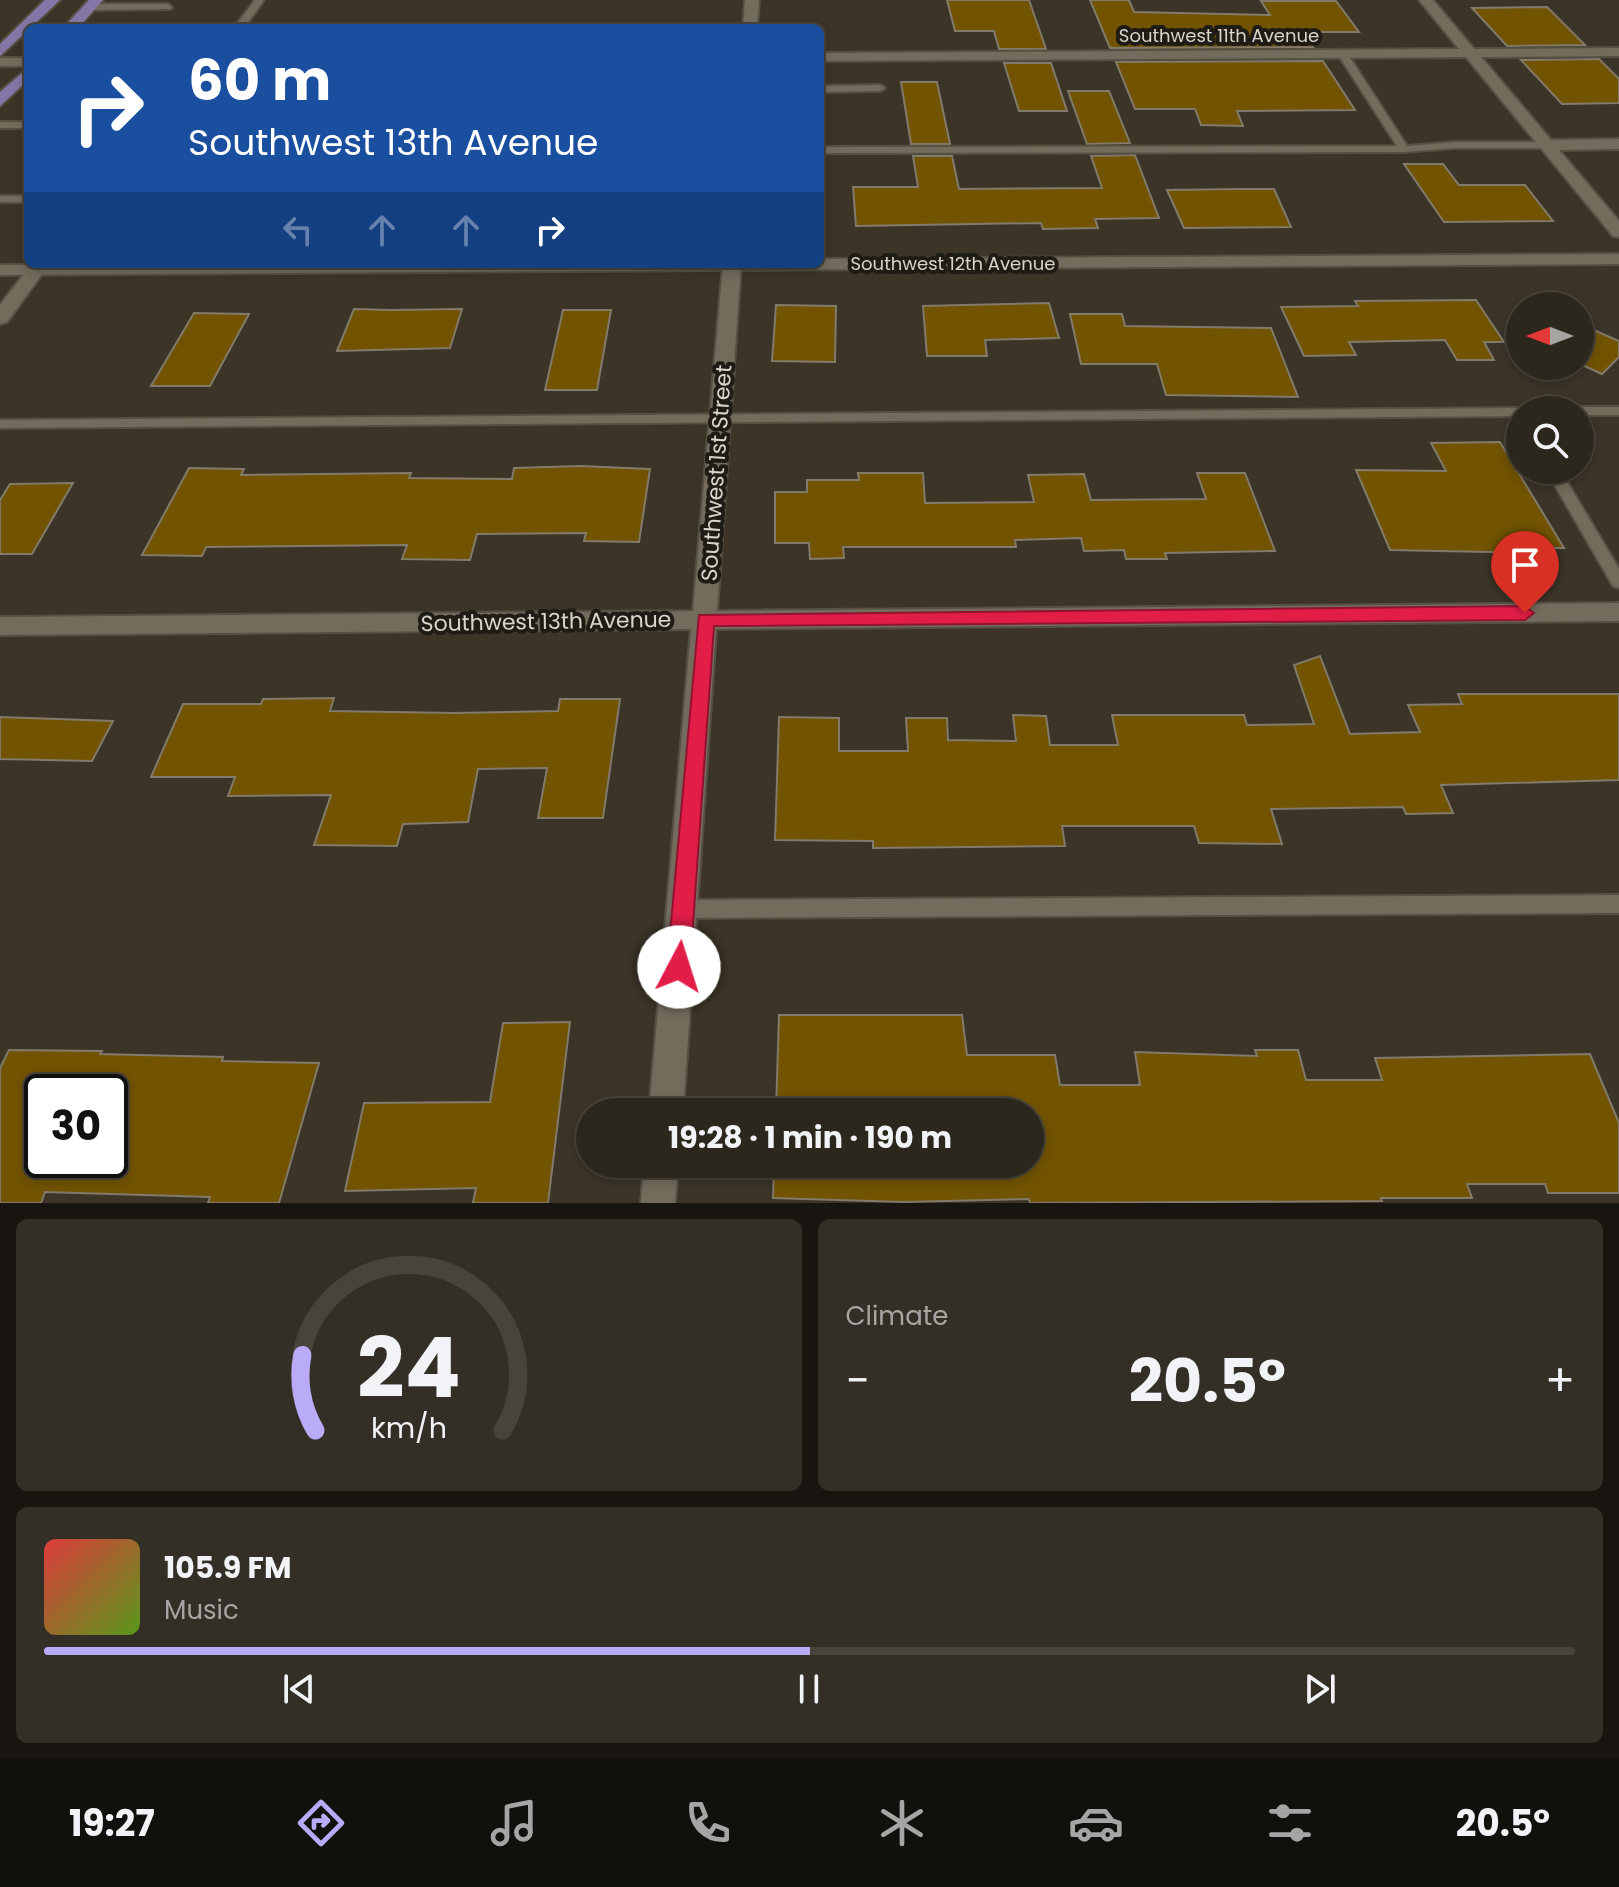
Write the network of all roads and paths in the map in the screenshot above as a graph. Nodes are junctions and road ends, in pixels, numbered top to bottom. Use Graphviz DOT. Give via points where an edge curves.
graph roads {
  1 [pos="53,0"];
  2 [pos="260,0"];
  3 [pos="752,0"];
  4 [pos="1426,0"];
  5 [pos="93,4"];
  6 [pos="168,7"];
  7 [pos="29,24"];
  8 [pos="74,24"];
  9 [pos="242,24"];
  10 [pos="750,24"];
  11 [pos="24,28"];
  12 [pos="0,52"];
  13 [pos="1619,52"];
  14 [pos="1342,53"];
  15 [pos="1470,53"];
  16 [pos="824,57"];
  17 [pos="0,62"];
  18 [pos="24,62"];
  19 [pos="24,76"];
  20 [pos="880,88"];
  21 [pos="824,89"];
  22 [pos="0,101"];
  23 [pos="0,125"];
  24 [pos="24,125"];
  25 [pos="1619,144"];
  26 [pos="1547,145"];
  27 [pos="1404,149"];
  28 [pos="824,150"];
  29 [pos="0,199"];
  30 [pos="24,199"];
  31 [pos="1619,232"];
  32 [pos="1619,259"];
  33 [pos="824,264"];
  34 [pos="54,268"];
  35 [pos="732,268"];
  36 [pos="0,270"];
  37 [pos="36,270"];
  38 [pos="0,318"];
  39 [pos="1594,411"];
  40 [pos="1619,411"];
  41 [pos="1506,412"];
  42 [pos="720,418"];
  43 [pos="0,424"];
  44 [pos="1561,484"];
  45 [pos="1619,582"];
  46 [pos="1619,612"];
  47 [pos="705,620"];
  48 [pos="0,626"];
  49 [pos="1619,904"];
  50 [pos="684,909"];
  51 [pos="667,1098"];
  52 [pos="660,1178"];
  53 [pos="658,1203"];
  1 -- 7 [label="main road"];
  2 -- 9 [label="lane"];
  3 -- 10 [label="street"];
  4 -- 15 [label="street"];
  5 -- 6 [label="lane"];
  5 -- 8 [label="main road"];
  11 -- 12 [label="main road"];
  13 -- 15 [label="street, Southwest 11th Avenue"];
  14 -- 15 [label="street, Southwest 11th Avenue"];
  14 -- 16 [label="street, Southwest 11th Avenue"];
  14 -- 27 [label="lane"];
  15 -- 26 [label="street"];
  17 -- 18 [label="street"];
  19 -- 22 [label="main road"];
  20 -- 21 [label="lane"];
  23 -- 24 [label="lane"];
  25 -- 26 [label="street"];
  26 -- 27 [label="lane"];
  26 -- 31 [label="street"];
  27 -- 28 [label="lane"];
  29 -- 30 [label="lane"];
  32 -- 33 [label="street, Southwest 12th Avenue"];
  34 -- 37 [label="street, Southwest 12th Avenue"];
  35 -- 42 [label="street, Southwest 1st Street"];
  36 -- 37 [label="street, Southwest 12th Avenue"];
  37 -- 38 [label="street"];
  39 -- 40 [label="lane"];
  41 -- 42 [label="lane"];
  42 -- 43 [label="lane"];
  42 -- 47 [label="street, Southwest 1st Street"];
  44 -- 45 [label="lane"];
  46 -- 47 [label="street, Southwest 13th Avenue"];
  47 -- 48 [label="street, Southwest 13th Avenue"];
  47 -- 50 [label="street, Southwest 1st Street"];
  49 -- 50 [label="lane"];
  50 -- 51 [label="street, Southwest 1st Street"];
  52 -- 53 [label="street"];
}
